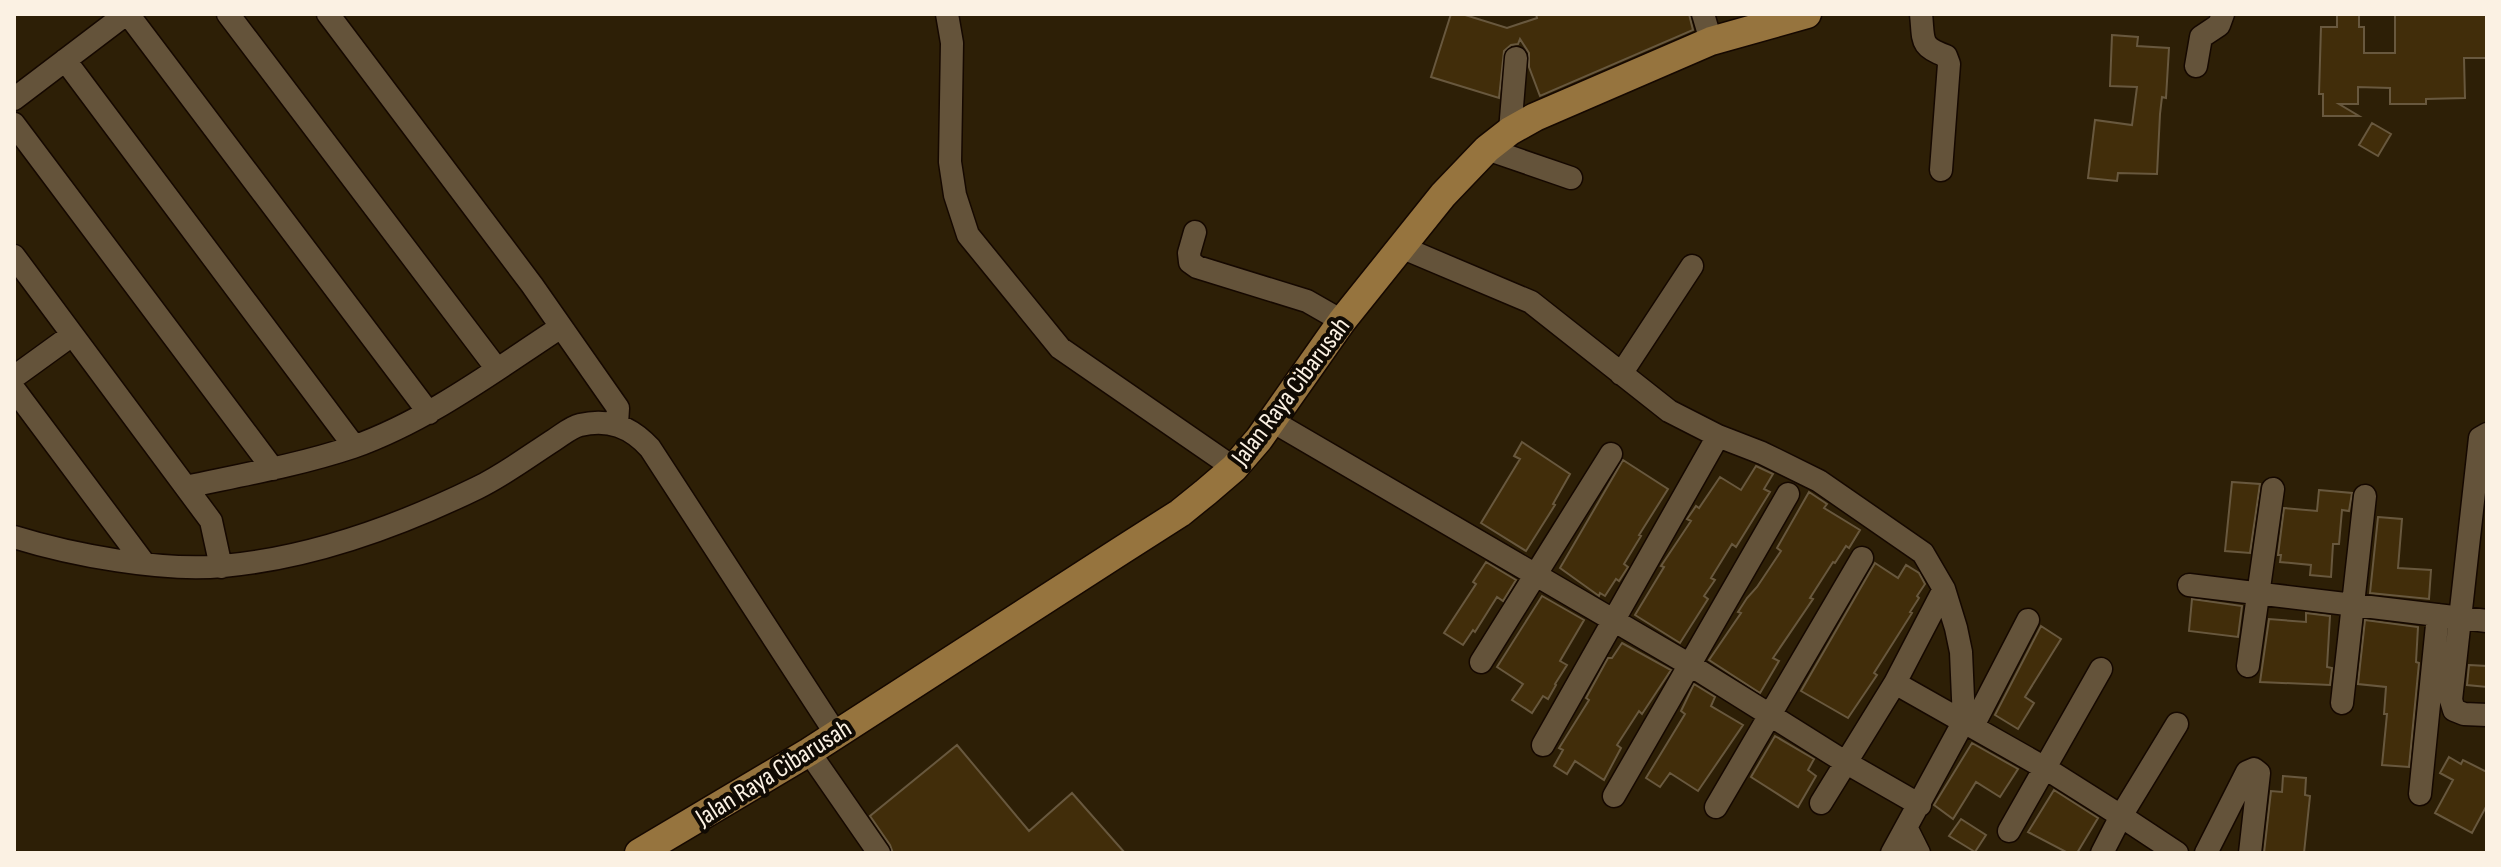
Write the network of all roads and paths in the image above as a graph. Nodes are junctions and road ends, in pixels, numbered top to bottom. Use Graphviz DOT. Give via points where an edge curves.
graph roads {
  1 [pos="127,14"];
  2 [pos="228,14"];
  3 [pos="328,14"];
  4 [pos="947,14"];
  5 [pos="1807,14"];
  6 [pos="1921,14"];
  7 [pos="2223,14"];
  8 [pos="1707,27"];
  9 [pos="1516,58"];
  10 [pos="65,60"];
  11 [pos="2196,66"];
  12 [pos="14,99"];
  13 [pos="14,124"];
  14 [pos="1510,131"];
  15 [pos="1487,149"];
  16 [pos="1941,170"];
  17 [pos="1571,178"];
  18 [pos="1195,232"];
  19 [pos="1401,247"];
  20 [pos="14,256"];
  21 [pos="1692,266"];
  22 [pos="1342,321"];
  23 [pos="561,327"];
  24 [pos="72,335"];
  25 [pos="497,369"];
  26 [pos="1621,374"];
  27 [pos="14,377"];
  28 [pos="14,389"];
  29 [pos="429,413"];
  30 [pos="1272,421"];
  31 [pos="617,424"];
  32 [pos="2487,434"];
  33 [pos="1718,436"];
  34 [pos="354,446"];
  35 [pos="1611,454"];
  36 [pos="1234,468"];
  37 [pos="273,469"];
  38 [pos="186,487"];
  39 [pos="2273,489"];
  40 [pos="1788,494"];
  41 [pos="2365,496"];
  42 [pos="2480,527"];
  43 [pos="14,537"];
  44 [pos="1862,558"];
  45 [pos="144,563"];
  46 [pos="221,567"];
  47 [pos="1535,575"];
  48 [pos="2189,585"];
  49 [pos="1944,589"];
  50 [pos="2258,593"];
  51 [pos="2353,605"];
  52 [pos="2438,615"];
  53 [pos="2461,618"];
  54 [pos="2028,620"];
  55 [pos="1614,621"];
  56 [pos="2487,621"];
  57 [pos="1481,662"];
  58 [pos="1690,665"];
  59 [pos="2248,666"];
  60 [pos="2101,669"];
  61 [pos="1895,683"];
  62 [pos="2342,703"];
  63 [pos="1768,715"];
  64 [pos="2487,715"];
  65 [pos="1968,724"];
  66 [pos="2177,724"];
  67 [pos="836,734"];
  68 [pos="1543,745"];
  69 [pos="809,752"];
  70 [pos="1845,762"];
  71 [pos="2045,768"];
  72 [pos="2420,794"];
  73 [pos="1614,796"];
  74 [pos="1821,803"];
  75 [pos="1920,805"];
  76 [pos="1716,807"];
  77 [pos="2121,816"];
  78 [pos="1907,829"];
  79 [pos="2009,831"];
  80 [pos="639,853"];
  81 [pos="879,853"];
  82 [pos="1892,853"];
  83 [pos="1919,853"];
  84 [pos="2102,853"];
  85 [pos="2177,853"];
  86 [pos="2206,853"];
  87 [pos="2250,853"];
  1 -- 10 [label="street"];
  1 -- 29 [label="street"];
  2 -- 25 [label="street"];
  3 -- 23 [label="street"];
  4 -- 36 [label="street" via="952,43 950,162 968,235 1060,348"];
  5 -- 8 [label="main road, Jalan Raya Cibarusah"];
  6 -- 16 [label="street" via="1926,45 1949,62"];
  7 -- 11 [label="street" via="2219,25 2201,37"];
  8 -- 14 [label="main road, Jalan Raya Cibarusah"];
  9 -- 14 [label="street"];
  10 -- 12 [label="street"];
  10 -- 34 [label="street"];
  13 -- 37 [label="street"];
  14 -- 15 [label="main road, Jalan Raya Cibarusah"];
  15 -- 17 [label="street"];
  15 -- 19 [label="main road, Jalan Raya Cibarusah"];
  18 -- 22 [label="street" via="1189,253 1197,267 1307,301"];
  19 -- 22 [label="main road, Jalan Raya Cibarusah"];
  19 -- 26 [label="street" via="1531,302"];
  20 -- 24 [label="street"];
  21 -- 26 [label="street"];
  22 -- 30 [label="main road, Jalan Raya Cibarusah"];
  23 -- 25 [label="street"];
  23 -- 31 [label="street" via="618,408"];
  24 -- 27 [label="street"];
  24 -- 38 [label="street"];
  25 -- 29 [label="street"];
  26 -- 33 [label="street" via="1669,411"];
  28 -- 45 [label="street"];
  29 -- 34 [label="street"];
  30 -- 36 [label="main road, Jalan Raya Cibarusah"];
  30 -- 47 [label="street"];
  31 -- 46 [label="street" via="577,425 480,487 395,525 311,550"];
  31 -- 67 [label="street" via="650,448"];
  32 -- 42 [label="street" via="2480,438"];
  33 -- 49 [label="street" via="1819,481 1906,539 1923,553"];
  33 -- 55 [label="street"];
  34 -- 37 [label="street"];
  35 -- 47 [label="street"];
  36 -- 67 [label="main road, Jalan Raya Cibarusah" via="1180,513"];
  37 -- 38 [label="street"];
  38 -- 46 [label="street" via="211,521"];
  39 -- 50 [label="street"];
  40 -- 58 [label="street"];
  41 -- 51 [label="street"];
  42 -- 53 [label="street"];
  43 -- 45 [label="street"];
  44 -- 63 [label="street"];
  45 -- 46 [label="street"];
  47 -- 55 [label="street"];
  47 -- 57 [label="street"];
  48 -- 50 [label="street"];
  49 -- 61 [label="street"];
  49 -- 65 [label="street" via="1961,652"];
  50 -- 51 [label="street"];
  50 -- 59 [label="street"];
  51 -- 52 [label="street"];
  51 -- 62 [label="street"];
  52 -- 53 [label="street"];
  52 -- 72 [label="street"];
  53 -- 56 [label="street"];
  53 -- 64 [label="street" via="2451,706 2464,714"];
  54 -- 65 [label="street"];
  55 -- 58 [label="street"];
  55 -- 68 [label="street"];
  58 -- 63 [label="street"];
  58 -- 73 [label="street"];
  60 -- 71 [label="street"];
  61 -- 65 [label="street"];
  61 -- 70 [label="street"];
  63 -- 70 [label="street"];
  63 -- 76 [label="street"];
  65 -- 71 [label="street"];
  65 -- 75 [label="street"];
  66 -- 77 [label="street"];
  67 -- 69 [label="main road, Jalan Raya Cibarusah"];
  69 -- 80 [label="main road, Jalan Raya Cibarusah"];
  69 -- 81 [label="street"];
  70 -- 74 [label="street"];
  70 -- 75 [label="street"];
  71 -- 77 [label="street"];
  71 -- 79 [label="street"];
  75 -- 78 [label="street"];
  77 -- 84 [label="street"];
  77 -- 85 [label="street"];
  78 -- 82 [label="street"];
  78 -- 83 [label="street"];
  86 -- 87 [label="street" via="2247,772 2254,769 2259,773"];
}
